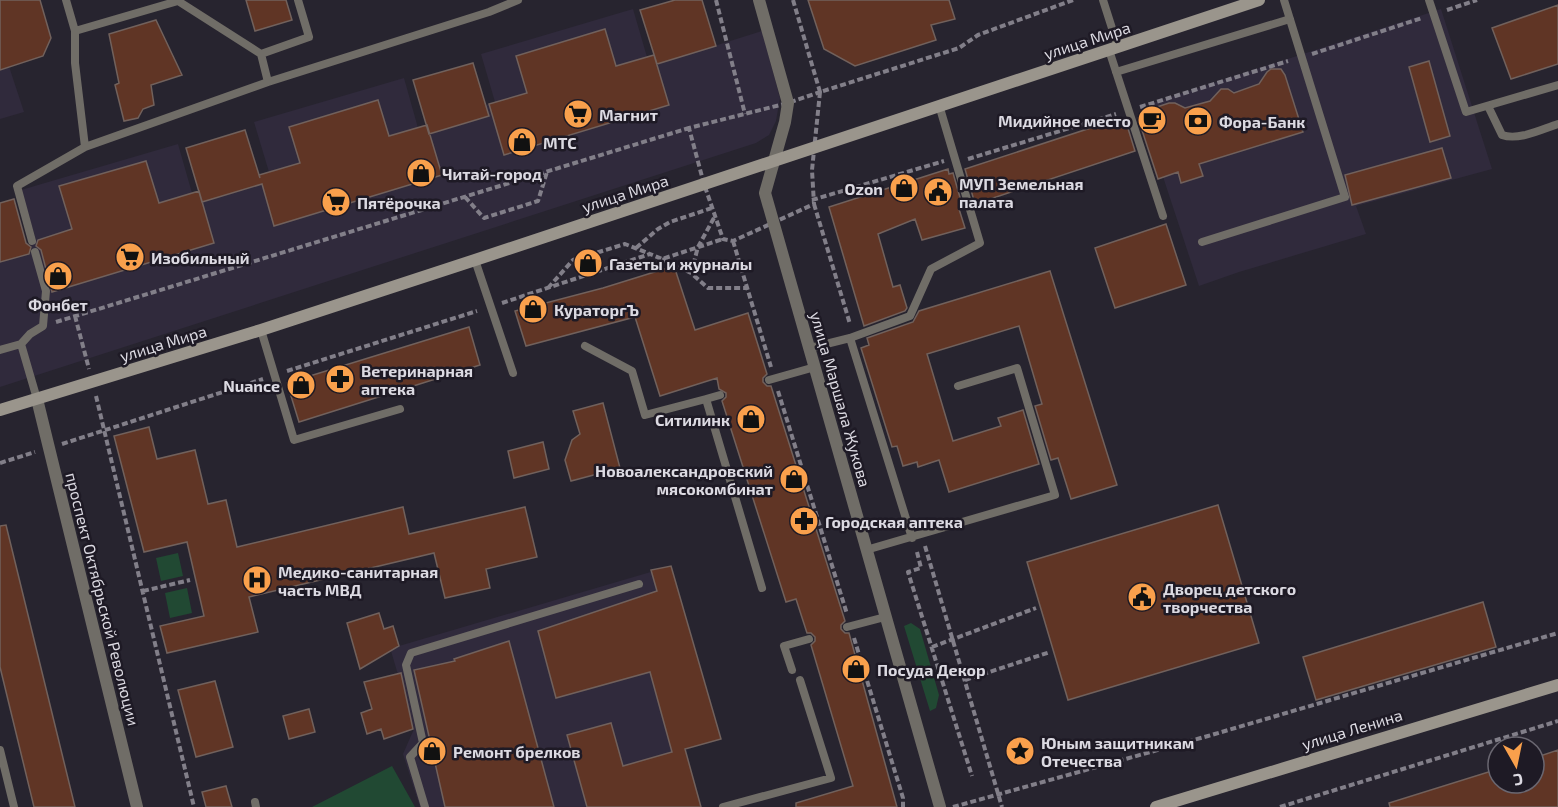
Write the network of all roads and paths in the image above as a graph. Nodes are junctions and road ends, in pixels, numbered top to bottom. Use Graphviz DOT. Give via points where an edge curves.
graph roads {
  1 [pos="66,0"];
  2 [pos="298,0"];
  3 [pos="518,0"];
  4 [pos="716,0"];
  5 [pos="759,0"];
  6 [pos="793,0"];
  7 [pos="1072,0"];
  8 [pos="1103,0"];
  9 [pos="1259,0"];
  10 [pos="1284,0"];
  11 [pos="1429,0"];
  12 [pos="1477,0"];
  13 [pos="178,1"];
  14 [pos="1060,2"];
  15 [pos="1461,5"];
  16 [pos="1434,14"];
  17 [pos="1290,19"];
  18 [pos="75,31"];
  19 [pos="1114,48"];
  20 [pos="261,54"];
  21 [pos="1302,57"];
  22 [pos="1116,72"];
  23 [pos="268,82"];
  24 [pos="1558,85"];
  25 [pos="939,105"];
  26 [pos="1488,106"];
  27 [pos="1129,110"];
  28 [pos="745,114"];
  29 [pos="1558,124"];
  30 [pos="689,128"];
  31 [pos="85,147"];
  32 [pos="955,160"];
  33 [pos="772,161"];
  34 [pos="547,171"];
  35 [pos="465,196"];
  36 [pos="812,200"];
  37 [pos="712,208"];
  38 [pos="715,216"];
  39 [pos="1162,216"];
  40 [pos="723,239"];
  41 [pos="32,241"];
  42 [pos="733,241"];
  43 [pos="1202,242"];
  44 [pos="698,247"];
  45 [pos="636,248"];
  46 [pos="35,252"];
  47 [pos="650,254"];
  48 [pos="662,259"];
  49 [pos="475,260"];
  50 [pos="691,273"];
  51 [pos="547,288"];
  52 [pos="747,288"];
  53 [pos="491,307"];
  54 [pos="75,316"];
  55 [pos="43,326"];
  56 [pos="261,330"];
  57 [pos="850,338"];
  58 [pos="21,344"];
  59 [pos="585,346"];
  60 [pos="810,348"];
  61 [pos="0,350"];
  62 [pos="815,367"];
  63 [pos="513,373"];
  64 [pos="276,375"];
  65 [pos="772,379"];
  66 [pos="92,383"];
  67 [pos="958,386"];
  68 [pos="720,394"];
  69 [pos="37,399"];
  70 [pos="706,399"];
  71 [pos="400,409"];
  72 [pos="0,410"];
  73 [pos="105,430"];
  74 [pos="50,448"];
  75 [pos="0,463"];
  76 [pos="922,535"];
  77 [pos="912,538"];
  78 [pos="926,549"];
  79 [pos="866,550"];
  80 [pos="190,580"];
  81 [pos="639,584"];
  82 [pos="762,588"];
  83 [pos="143,591"];
  84 [pos="1036,608"];
  85 [pos="885,617"];
  86 [pos="849,627"];
  87 [pos="1558,633"];
  88 [pos="809,639"];
  89 [pos="953,640"];
  90 [pos="932,647"];
  91 [pos="1050,652"];
  92 [pos="792,670"];
  93 [pos="800,680"];
  94 [pos="965,680"];
  95 [pos="1558,685"];
  96 [pos="1558,721"];
  97 [pos="0,750"];
  98 [pos="972,776"];
  99 [pos="998,793"];
  100 [pos="14,807"];
  101 [pos="136,807"];
  102 [pos="194,807"];
  103 [pos="424,807"];
  104 [pos="723,807"];
  105 [pos="903,807"];
  106 [pos="940,807"];
  107 [pos="953,807"];
  108 [pos="1002,807"];
  109 [pos="1156,807"];
  110 [pos="1280,807"];
  1 -- 18 [label="lane"];
  2 -- 20 [label="lane" via="309,37"];
  3 -- 23 [label="lane"];
  4 -- 28 [label="path"];
  5 -- 33 [label="street, улица Маршала Жукова" via="788,103"];
  6 -- 14 [label="path" via="820,92 959,48 978,35"];
  7 -- 14 [label="path"];
  8 -- 19 [label="lane"];
  9 -- 19 [label="main road, улица Мира"];
  10 -- 17 [label="lane"];
  11 -- 16 [label="lane"];
  12 -- 15 [label="path"];
  13 -- 18 [label="lane"];
  13 -- 20 [label="lane"];
  16 -- 21 [label="path"];
  16 -- 26 [label="lane" via="1466,112"];
  17 -- 21 [label="lane"];
  17 -- 22 [label="lane"];
  18 -- 31 [label="lane"];
  19 -- 22 [label="lane"];
  19 -- 25 [label="main road, улица Мира"];
  20 -- 23 [label="lane"];
  21 -- 27 [label="path"];
  21 -- 43 [label="lane" via="1345,197"];
  22 -- 27 [label="lane"];
  23 -- 31 [label="lane"];
  24 -- 26 [label="lane"];
  25 -- 32 [label="lane"];
  25 -- 33 [label="main road, улица Мира"];
  26 -- 29 [label="lane" via="1502,135 1515,137"];
  27 -- 32 [label="path"];
  27 -- 39 [label="lane"];
  30 -- 34 [label="path"];
  31 -- 41 [label="lane" via="17,186"];
  32 -- 36 [label="path"];
  32 -- 57 [label="lane" via="980,243 931,269 910,315"];
  33 -- 49 [label="main road, улица Мира"];
  33 -- 60 [label="street, улица Маршала Жукова" via="765,193"];
  34 -- 35 [label="path"];
  34 -- 35 [label="path" via="538,201 484,218"];
  35 -- 54 [label="path"];
  37 -- 45 [label="path" via="670,222"];
  38 -- 44 [label="path"];
  40 -- 44 [label="path"];
  42 -- 52 [label="path"];
  44 -- 48 [label="path"];
  44 -- 50 [label="path"];
  45 -- 47 [label="path"];
  45 -- 51 [label="path" via="625,244 573,260"];
  46 -- 55 [label="lane" via="46,291"];
  47 -- 48 [label="path"];
  47 -- 51 [label="path"];
  48 -- 50 [label="path"];
  49 -- 53 [label="lane"];
  49 -- 56 [label="main road, улица Мира"];
  50 -- 52 [label="path" via="708,288"];
  51 -- 53 [label="path"];
  52 -- 65 [label="path"];
  53 -- 63 [label="lane"];
  53 -- 64 [label="path"];
  54 -- 55 [label="path"];
  54 -- 66 [label="path"];
  55 -- 58 [label="lane"];
  56 -- 64 [label="lane"];
  56 -- 66 [label="main road, улица Мира"];
  57 -- 60 [label="lane"];
  57 -- 77 [label="lane"];
  58 -- 61 [label="lane"];
  58 -- 69 [label="lane"];
  59 -- 70 [label="lane" via="632,371 645,415"];
  60 -- 62 [label="street, улица Маршала Жукова"];
  62 -- 65 [label="lane"];
  62 -- 79 [label="street, улица Маршала Жукова"];
  64 -- 71 [label="lane" via="294,440"];
  64 -- 73 [label="path"];
  65 -- 86 [label="path"];
  66 -- 69 [label="main road, улица Мира"];
  66 -- 73 [label="path"];
  67 -- 76 [label="lane" via="1017,368 1055,495"];
  68 -- 70 [label="lane"];
  69 -- 72 [label="main road, улица Мира"];
  69 -- 74 [label="street, проспект Октябрьской Революции"];
  70 -- 82 [label="lane"];
  73 -- 74 [label="path"];
  73 -- 83 [label="path"];
  74 -- 75 [label="path"];
  74 -- 101 [label="street, проспект Октябрьской Революции"];
  76 -- 77 [label="lane"];
  76 -- 78 [label="path"];
  77 -- 79 [label="lane"];
  78 -- 89 [label="path"];
  78 -- 90 [label="path" via="916,552 921,568 908,572"];
  79 -- 85 [label="street, улица Маршала Жукова"];
  80 -- 83 [label="path"];
  81 -- 103 [label="lane" via="411,653 406,665 423,742 410,757"];
  83 -- 102 [label="path"];
  84 -- 89 [label="path"];
  85 -- 86 [label="lane"];
  85 -- 106 [label="street, улица Маршала Жукова"];
  86 -- 105 [label="path"];
  87 -- 99 [label="path"];
  88 -- 92 [label="lane" via="784,646"];
  89 -- 90 [label="path"];
  89 -- 94 [label="path"];
  90 -- 98 [label="path"];
  91 -- 94 [label="path"];
  93 -- 104 [label="lane" via="831,778"];
  94 -- 99 [label="path"];
  95 -- 109 [label="main road, улица Ленина"];
  96 -- 110 [label="path"];
  97 -- 100 [label="lane"];
  99 -- 107 [label="path"];
  99 -- 108 [label="path"];
}
